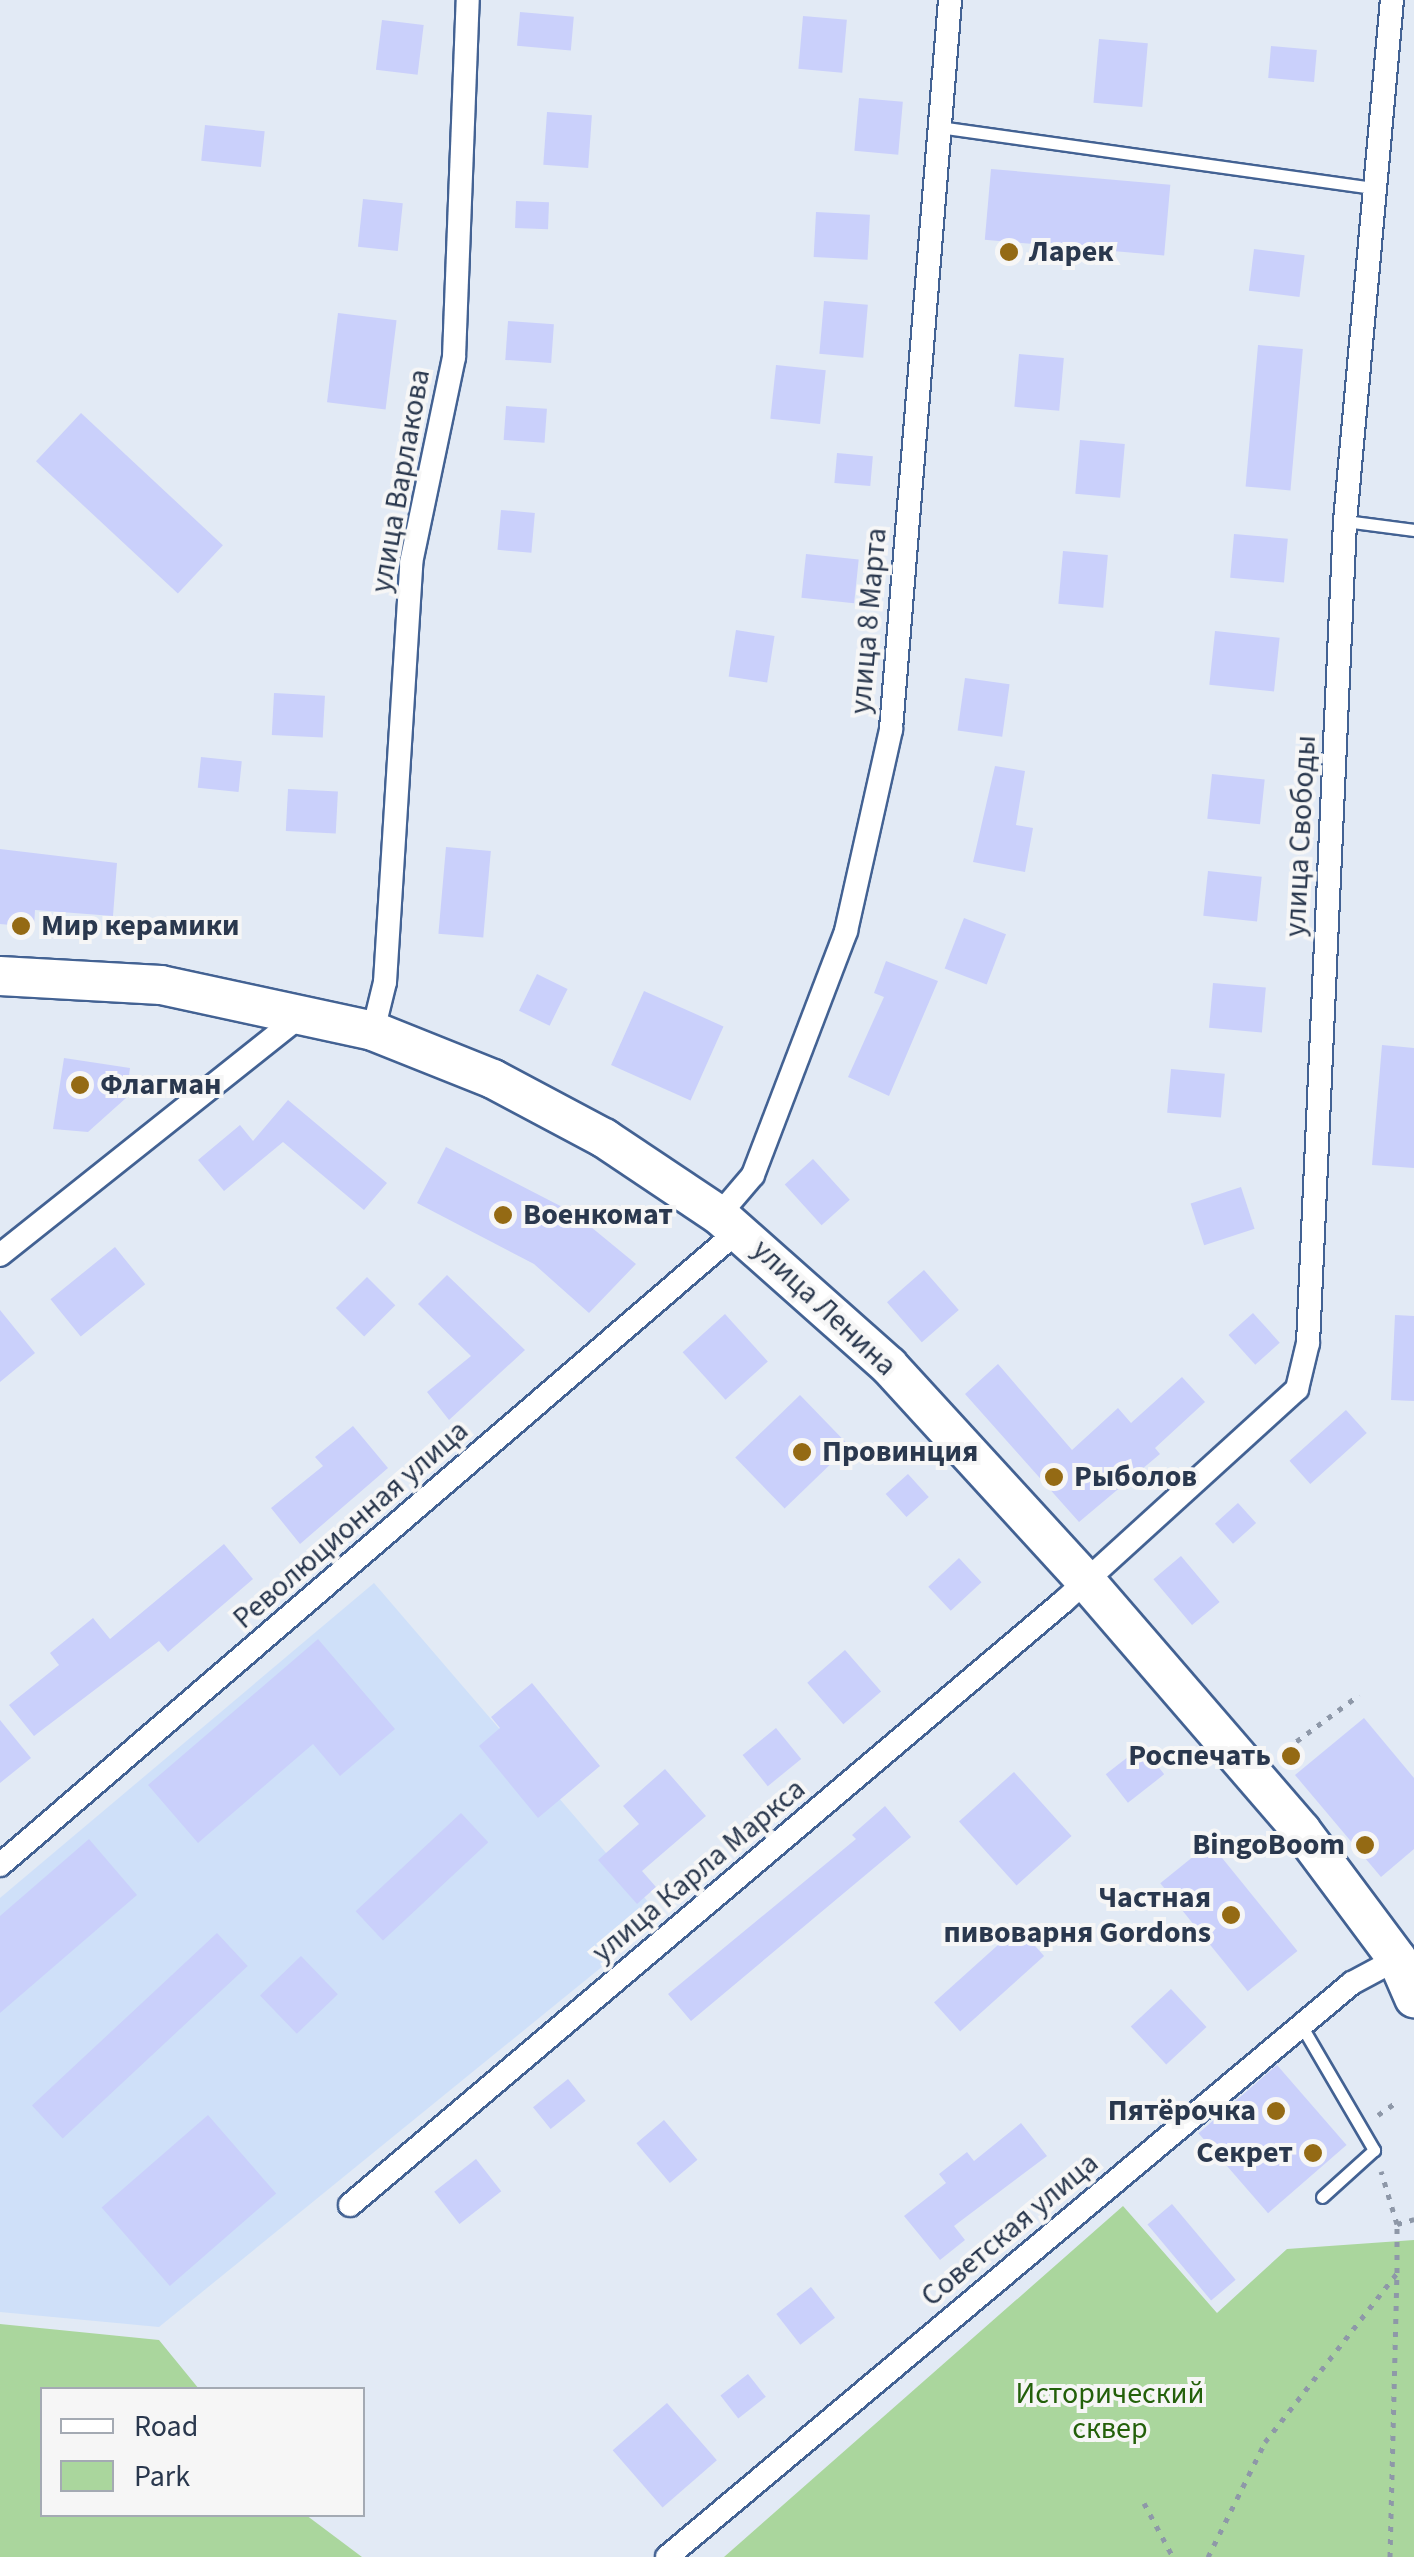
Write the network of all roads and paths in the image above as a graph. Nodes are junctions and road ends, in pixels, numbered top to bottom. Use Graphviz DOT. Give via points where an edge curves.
graph roads {
  1 [pos="468,0"];
  2 [pos="950,0"];
  3 [pos="1392,0"];
  4 [pos="939,127"];
  5 [pos="1375,188"];
  6 [pos="1345,521"];
  7 [pos="1414,530"];
  8 [pos="0,976"];
  9 [pos="305,1012"];
  10 [pos="373,1031"];
  11 [pos="729,1222"];
  12 [pos="0,1256"];
  13 [pos="1086,1581"];
  14 [pos="1359,1694"];
  15 [pos="1286,1749"];
  16 [pos="0,1865"];
  17 [pos="1397,1959"];
  18 [pos="1414,1998"];
  19 [pos="1301,2025"];
  20 [pos="1394,2104"];
  21 [pos="1378,2116"];
  22 [pos="1374,2150"];
  23 [pos="1322,2197"];
  24 [pos="350,2205"];
  25 [pos="1414,2219"];
  26 [pos="1397,2224"];
  27 [pos="1397,2273"];
  28 [pos="1144,2503"];
  29 [pos="668,2557"];
  30 [pos="1174,2557"];
  31 [pos="1208,2557"];
  32 [pos="1390,2557"];
  1 -- 10 [label="street, улица Варлакова" via="454,357 411,563 385,982"];
  2 -- 4 [label="street, улица 8 Марта"];
  3 -- 5 [label="street, улица Свободы"];
  4 -- 5 [label="lane"];
  4 -- 11 [label="street, улица 8 Марта" via="891,729 846,931"];
  5 -- 6 [label="street, улица Свободы"];
  6 -- 7 [label="lane"];
  6 -- 13 [label="street, улица Свободы" via="1308,1343 1297,1389"];
  8 -- 9 [label="main road, улица Ленина" via="162,985"];
  9 -- 10 [label="main road, улица Ленина"];
  9 -- 12 [label="street"];
  10 -- 11 [label="main road, улица Ленина" via="509,1088 604,1138"];
  11 -- 13 [label="main road, улица Ленина" via="889,1366"];
  11 -- 16 [label="street, Революционная улица"];
  13 -- 17 [label="main road, улица Ленина" via="1301,1830"];
  13 -- 24 [label="street, улица Карла Маркса"];
  14 -- 15 [label="path"];
  17 -- 18 [label="main road, улица Ленина"];
  17 -- 19 [label="street, Советская улица" via="1352,1983"];
  19 -- 22 [label="lane"];
  19 -- 29 [label="street, Советская улица" via="1058,2240"];
  20 -- 21 [label="path"];
  22 -- 23 [label="lane"];
  22 -- 26 [label="path"];
  25 -- 26 [label="path"];
  26 -- 27 [label="path"];
  27 -- 31 [label="path" via="1266,2442"];
  27 -- 32 [label="path"];
  28 -- 30 [label="path"];
}
